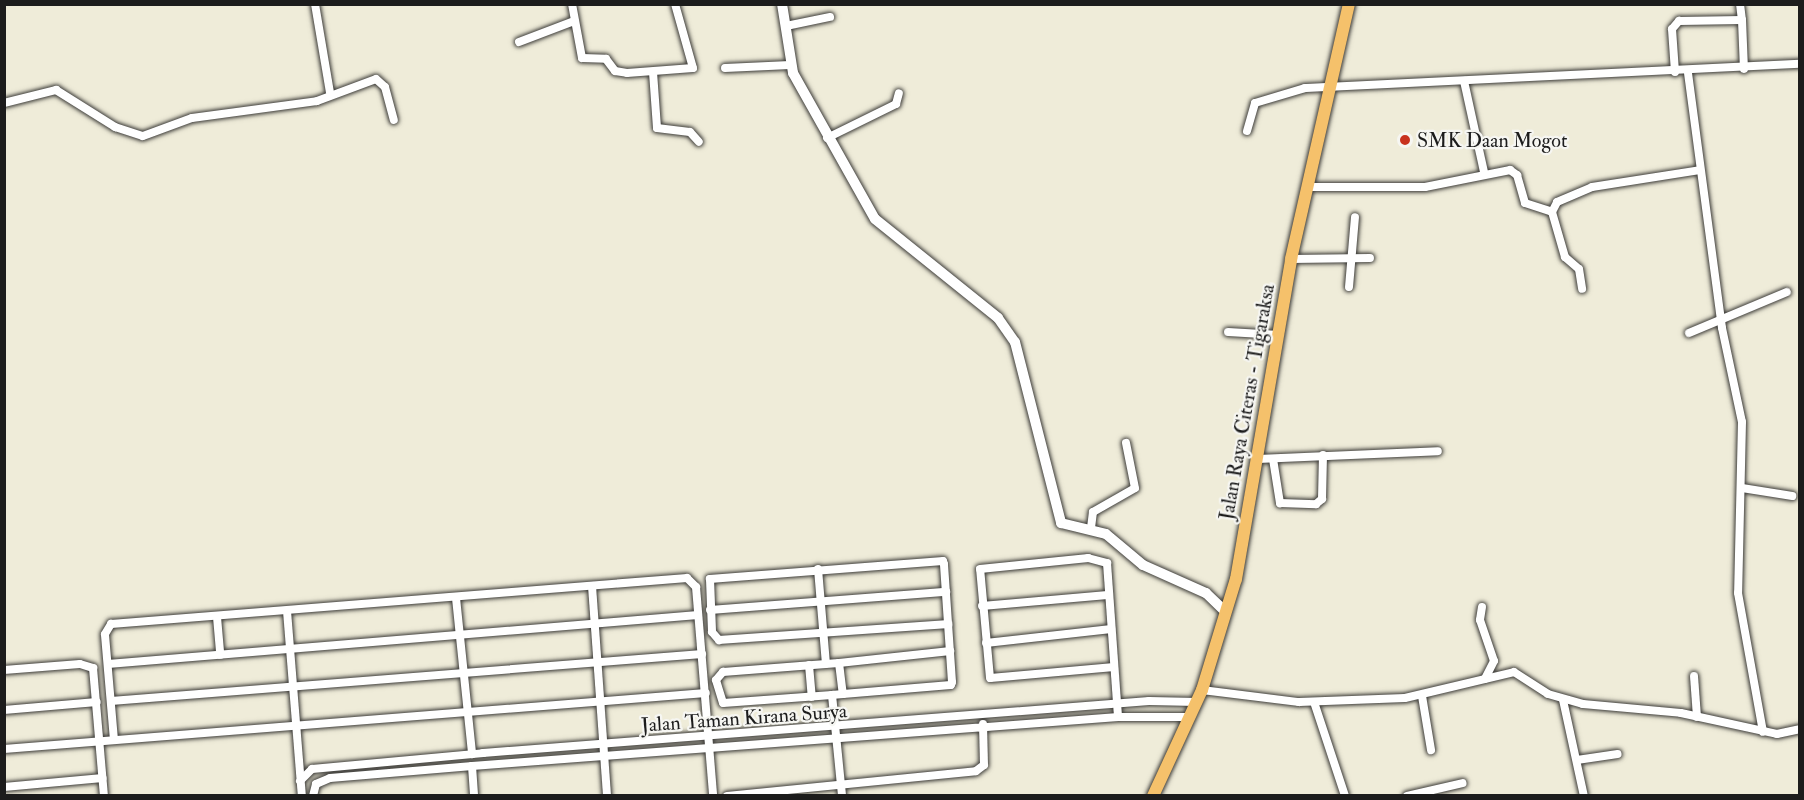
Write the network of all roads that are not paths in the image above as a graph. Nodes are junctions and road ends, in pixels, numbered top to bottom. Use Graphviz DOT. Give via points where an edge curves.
graph roads {
  1 [pos="315,4"];
  2 [pos="572,4"];
  3 [pos="675,4"];
  4 [pos="782,4"];
  5 [pos="1349,4"];
  6 [pos="1740,4"];
  7 [pos="830,17"];
  8 [pos="1742,20"];
  9 [pos="574,21"];
  10 [pos="786,26"];
  11 [pos="519,42"];
  12 [pos="1800,64"];
  13 [pos="790,65"];
  14 [pos="725,68"];
  15 [pos="1744,69"];
  16 [pos="653,72"];
  17 [pos="1675,72"];
  18 [pos="1688,74"];
  19 [pos="1464,81"];
  20 [pos="1329,90"];
  21 [pos="330,93"];
  22 [pos="899,93"];
  23 [pos="4,103"];
  24 [pos="394,120"];
  25 [pos="1247,130"];
  26 [pos="827,138"];
  27 [pos="699,142"];
  28 [pos="1700,171"];
  29 [pos="1484,172"];
  30 [pos="1307,187"];
  31 [pos="1552,212"];
  32 [pos="1355,217"];
  33 [pos="1370,258"];
  34 [pos="1291,259"];
  35 [pos="1347,259"];
  36 [pos="1349,287"];
  37 [pos="1582,289"];
  38 [pos="1788,292"];
  39 [pos="1722,320"];
  40 [pos="1228,332"];
  41 [pos="1689,333"];
  42 [pos="1279,335"];
  43 [pos="1126,442"];
  44 [pos="1438,451"];
  45 [pos="1323,455"];
  46 [pos="1258,459"];
  47 [pos="1273,459"];
  48 [pos="1742,488"];
  49 [pos="1792,496"];
  50 [pos="1091,528"];
  51 [pos="818,569"];
  52 [pos="592,586"];
  53 [pos="946,592"];
  54 [pos="1108,595"];
  55 [pos="456,598"];
  56 [pos="820,601"];
  57 [pos="982,606"];
  58 [pos="1482,607"];
  59 [pos="710,610"];
  60 [pos="286,611"];
  61 [pos="1227,612"];
  62 [pos="698,615"];
  63 [pos="217,617"];
  64 [pos="594,624"];
  65 [pos="948,624"];
  66 [pos="1111,629"];
  67 [pos="824,634"];
  68 [pos="460,636"];
  69 [pos="986,643"];
  70 [pos="290,650"];
  71 [pos="950,651"];
  72 [pos="702,654"];
  73 [pos="220,655"];
  74 [pos="597,663"];
  75 [pos="839,663"];
  76 [pos="108,664"];
  77 [pos="826,664"];
  78 [pos="809,665"];
  79 [pos="1114,667"];
  80 [pos="4,670"];
  81 [pos="464,674"];
  82 [pos="1694,676"];
  83 [pos="1485,680"];
  84 [pos="294,687"];
  85 [pos="706,693"];
  86 [pos="843,694"];
  87 [pos="832,695"];
  88 [pos="1199,696"];
  89 [pos="1422,696"];
  90 [pos="812,697"];
  91 [pos="600,700"];
  92 [pos="1563,700"];
  93 [pos="111,701"];
  94 [pos="97,702"];
  95 [pos="1314,702"];
  96 [pos="1117,705"];
  97 [pos="4,710"];
  98 [pos="468,712"];
  99 [pos="983,715"];
  100 [pos="1118,717"];
  101 [pos="1190,717"];
  102 [pos="1697,717"];
  103 [pos="297,724"];
  104 [pos="984,727"];
  105 [pos="836,728"];
  106 [pos="1800,729"];
  107 [pos="1762,732"];
  108 [pos="708,737"];
  109 [pos="837,737"];
  110 [pos="114,740"];
  111 [pos="99,741"];
  112 [pos="603,744"];
  113 [pos="709,747"];
  114 [pos="4,749"];
  115 [pos="1431,750"];
  116 [pos="472,754"];
  117 [pos="1618,754"];
  118 [pos="603,756"];
  119 [pos="1578,760"];
  120 [pos="471,766"];
  121 [pos="103,778"];
  122 [pos="300,781"];
  123 [pos="1463,783"];
  124 [pos="841,785"];
  125 [pos="4,786"];
  126 [pos="104,795"];
  127 [pos="302,795"];
  128 [pos="313,795"];
  129 [pos="474,795"];
  130 [pos="606,795"];
  131 [pos="701,795"];
  132 [pos="713,795"];
  133 [pos="727,795"];
  134 [pos="843,795"];
  135 [pos="1153,795"];
  136 [pos="1345,795"];
  137 [pos="1407,795"];
  138 [pos="1584,795"];
  1 -- 21 [label="street"];
  2 -- 9 [label="street"];
  3 -- 16 [label="street" via="695,65 690,71"];
  4 -- 10 [label="street"];
  5 -- 20 [label="main road, Jalan Raya Citeras - Tigaraksa"];
  6 -- 8 [label="street"];
  7 -- 10 [label="street"];
  8 -- 15 [label="street"];
  8 -- 17 [label="street" via="1674,24"];
  9 -- 11 [label="street"];
  9 -- 16 [label="street" via="582,58 606,59 619,73"];
  10 -- 13 [label="street"];
  12 -- 15 [label="street"];
  13 -- 14 [label="street"];
  13 -- 26 [label="street"];
  15 -- 18 [label="street"];
  16 -- 27 [label="street" via="657,128 690,132"];
  17 -- 18 [label="street"];
  17 -- 19 [label="street"];
  18 -- 28 [label="street"];
  19 -- 20 [label="street"];
  19 -- 29 [label="street"];
  20 -- 25 [label="street" via="1300,89 1258,102"];
  20 -- 30 [label="main road, Jalan Raya Citeras - Tigaraksa"];
  21 -- 23 [label="street" via="317,101 192,118 144,136 115,127 56,90"];
  21 -- 24 [label="street" via="380,80"];
  22 -- 26 [label="street" via="897,104"];
  26 -- 50 [label="street" via="875,219 1005,326 1019,350 1041,426 1058,518 1067,527"];
  28 -- 31 [label="street" via="1592,187 1557,202"];
  28 -- 39 [label="street"];
  29 -- 30 [label="street" via="1425,187"];
  29 -- 31 [label="street" via="1515,172 1525,203"];
  30 -- 34 [label="main road, Jalan Raya Citeras - Tigaraksa"];
  31 -- 37 [label="street" via="1565,257 1579,269"];
  32 -- 35 [label="street"];
  33 -- 35 [label="street"];
  34 -- 35 [label="street"];
  34 -- 42 [label="main road, Jalan Raya Citeras - Tigaraksa"];
  35 -- 36 [label="street"];
  38 -- 39 [label="street"];
  39 -- 41 [label="street"];
  39 -- 48 [label="street" via="1742,422"];
  40 -- 42 [label="street"];
  42 -- 46 [label="main road, Jalan Raya Citeras - Tigaraksa"];
  43 -- 50 [label="street" via="1135,488 1093,512"];
  44 -- 45 [label="street"];
  45 -- 47 [label="street"];
  45 -- 47 [label="street" via="1322,499 1316,504 1280,504"];
  46 -- 47 [label="street"];
  46 -- 61 [label="main road, Jalan Raya Citeras - Tigaraksa"];
  48 -- 49 [label="street"];
  48 -- 107 [label="street" via="1738,593 1758,683"];
  50 -- 61 [label="street" via="1153,570 1206,594"];
  51 -- 53 [label="street" via="942,561"];
  51 -- 56 [label="street"];
  51 -- 59 [label="street" via="712,577"];
  52 -- 55 [label="street"];
  52 -- 62 [label="street" via="687,578 696,588"];
  52 -- 64 [label="street"];
  53 -- 56 [label="street"];
  53 -- 65 [label="street"];
  54 -- 57 [label="street"];
  54 -- 57 [label="street" via="1107,567 1101,558 985,566 979,572"];
  54 -- 66 [label="street"];
  55 -- 60 [label="street"];
  55 -- 68 [label="street"];
  56 -- 59 [label="street"];
  56 -- 67 [label="street"];
  57 -- 69 [label="street"];
  58 -- 83 [label="street" via="1480,620 1494,661"];
  59 -- 67 [label="street" via="712,632 719,640"];
  60 -- 63 [label="street"];
  60 -- 70 [label="street"];
  61 -- 88 [label="main road, Jalan Raya Citeras - Tigaraksa"];
  62 -- 64 [label="street"];
  62 -- 72 [label="street"];
  63 -- 73 [label="street"];
  63 -- 76 [label="street" via="111,624 105,634"];
  64 -- 68 [label="street"];
  64 -- 74 [label="street"];
  65 -- 67 [label="street"];
  65 -- 71 [label="street"];
  66 -- 69 [label="street"];
  66 -- 79 [label="street"];
  67 -- 77 [label="street"];
  68 -- 70 [label="street"];
  68 -- 81 [label="street"];
  69 -- 79 [label="street" via="989,675 994,680"];
  70 -- 73 [label="street"];
  70 -- 84 [label="street"];
  71 -- 75 [label="street"];
  71 -- 86 [label="street" via="949,686"];
  72 -- 74 [label="street"];
  72 -- 85 [label="street"];
  73 -- 76 [label="street"];
  74 -- 81 [label="street"];
  74 -- 91 [label="street"];
  75 -- 77 [label="street"];
  75 -- 86 [label="street"];
  76 -- 93 [label="street"];
  77 -- 78 [label="street"];
  78 -- 90 [label="street"];
  78 -- 90 [label="street" via="723,672 716,680 717,698 723,703"];
  79 -- 96 [label="street"];
  80 -- 94 [label="street" via="88,665 93,668"];
  81 -- 84 [label="street"];
  81 -- 98 [label="street"];
  82 -- 102 [label="street"];
  83 -- 89 [label="street, Jalan Taman Kirana Surya"];
  83 -- 92 [label="street, Jalan Taman Kirana Surya" via="1519,673"];
  84 -- 93 [label="street"];
  84 -- 103 [label="street"];
  85 -- 91 [label="street"];
  85 -- 108 [label="street"];
  86 -- 87 [label="street"];
  87 -- 90 [label="street"];
  87 -- 105 [label="street"];
  88 -- 95 [label="street, Jalan Taman Kirana Surya"];
  88 -- 96 [label="street, Jalan Taman Kirana Surya"];
  88 -- 101 [label="main road, Jalan Raya Citeras - Tigaraksa"];
  89 -- 95 [label="street, Jalan Taman Kirana Surya"];
  89 -- 115 [label="street"];
  91 -- 98 [label="street"];
  91 -- 112 [label="street"];
  92 -- 102 [label="street"];
  92 -- 119 [label="street"];
  93 -- 110 [label="street"];
  94 -- 97 [label="street"];
  94 -- 111 [label="street"];
  95 -- 136 [label="street"];
  96 -- 99 [label="street, Jalan Taman Kirana Surya"];
  96 -- 100 [label="street"];
  98 -- 103 [label="street"];
  98 -- 116 [label="street"];
  99 -- 104 [label="street"];
  99 -- 105 [label="street, Jalan Taman Kirana Surya"];
  100 -- 101 [label="street, Jalan Taman Kirana Surya"];
  100 -- 104 [label="street, Jalan Taman Kirana Surya"];
  101 -- 135 [label="main road, Jalan Raya Citeras - Tigaraksa"];
  102 -- 107 [label="street"];
  103 -- 110 [label="street"];
  103 -- 122 [label="street"];
  104 -- 109 [label="street, Jalan Taman Kirana Surya"];
  104 -- 124 [label="street" via="981,769"];
  105 -- 108 [label="street, Jalan Taman Kirana Surya"];
  105 -- 109 [label="street"];
  106 -- 107 [label="street"];
  108 -- 112 [label="street, Jalan Taman Kirana Surya"];
  108 -- 113 [label="street"];
  109 -- 113 [label="street, Jalan Taman Kirana Surya"];
  109 -- 124 [label="street"];
  110 -- 111 [label="street"];
  111 -- 114 [label="street"];
  111 -- 121 [label="street"];
  112 -- 116 [label="street, Jalan Taman Kirana Surya"];
  112 -- 118 [label="street"];
  113 -- 118 [label="street, Jalan Taman Kirana Surya"];
  113 -- 132 [label="street"];
  116 -- 122 [label="street, Jalan Taman Kirana Surya" via="312,769"];
  117 -- 119 [label="street"];
  118 -- 120 [label="street, Jalan Taman Kirana Surya"];
  118 -- 130 [label="street"];
  119 -- 138 [label="street"];
  120 -- 128 [label="street, Jalan Taman Kirana Surya" via="316,784"];
  120 -- 129 [label="street"];
  121 -- 125 [label="street"];
  121 -- 126 [label="street"];
  122 -- 127 [label="street"];
  123 -- 137 [label="street"];
  124 -- 133 [label="street"];
  124 -- 134 [label="street"];
  131 -- 132 [label="street"];
}
